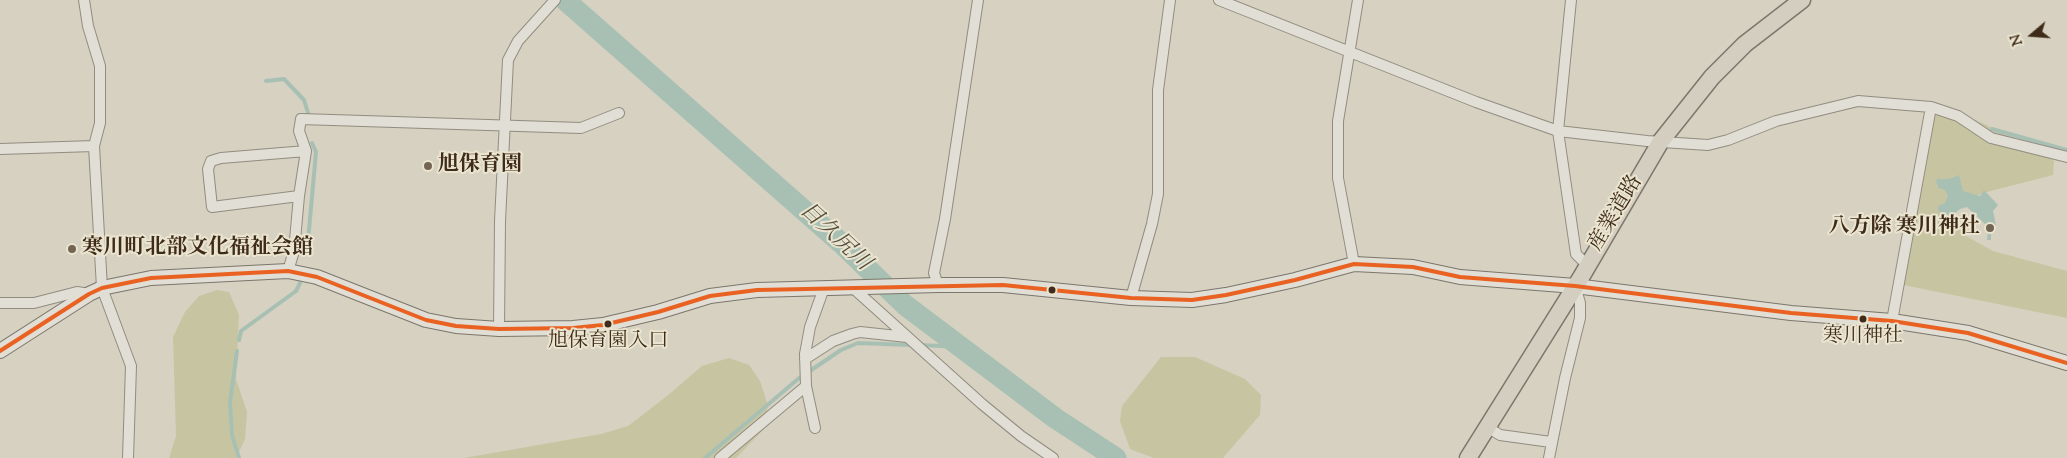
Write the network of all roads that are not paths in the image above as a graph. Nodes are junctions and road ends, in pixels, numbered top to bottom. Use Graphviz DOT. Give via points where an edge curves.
graph roads {
  1 [pos="84,0"];
  2 [pos="555,0"];
  3 [pos="978,0"];
  4 [pos="1170,0"];
  5 [pos="1219,0"];
  6 [pos="1358,0"];
  7 [pos="1571,0"];
  8 [pos="1802,0"];
  9 [pos="1350,51"];
  10 [pos="1931,107"];
  11 [pos="619,113"];
  12 [pos="503,127"];
  13 [pos="1558,131"];
  14 [pos="1661,141"];
  15 [pos="94,146"];
  16 [pos="0,149"];
  17 [pos="306,151"];
  18 [pos="2067,157"];
  19 [pos="300,196"];
  20 [pos="1354,264"];
  21 [pos="1587,266"];
  22 [pos="288,271"];
  23 [pos="931,285"];
  24 [pos="1576,286"];
  25 [pos="855,287"];
  26 [pos="824,288"];
  27 [pos="96,291"];
  28 [pos="1131,298"];
  29 [pos="0,303"];
  30 [pos="1892,321"];
  31 [pos="499,329"];
  32 [pos="907,337"];
  33 [pos="0,351"];
  34 [pos="805,359"];
  35 [pos="2067,364"];
  36 [pos="806,386"];
  37 [pos="1487,427"];
  38 [pos="815,428"];
  39 [pos="1551,442"];
  40 [pos="128,458"];
  41 [pos="720,458"];
  42 [pos="1053,458"];
  43 [pos="1468,458"];
  44 [pos="1549,458"];
  1 -- 15 [label="street" via="100,66 100,123"];
  2 -- 12 [label="street" via="518,41 508,60"];
  3 -- 23 [label="street" via="945,219"];
  4 -- 28 [label="street" via="1158,90 1158,194"];
  5 -- 9 [label="street"];
  6 -- 9 [label="street"];
  7 -- 13 [label="street"];
  8 -- 14 [label="main road, 産業道路" via="1745,44 1712,77"];
  9 -- 13 [label="street"];
  9 -- 20 [label="street" via="1338,121 1338,178"];
  10 -- 14 [label="street" via="1858,101 1776,121 1708,146"];
  10 -- 18 [label="street" via="1958,116 1991,138"];
  10 -- 30 [label="street"];
  11 -- 12 [label="street" via="581,128"];
  12 -- 17 [label="street" via="301,119 299,131"];
  12 -- 31 [label="street"];
  13 -- 14 [label="street"];
  13 -- 21 [label="street" via="1576,254"];
  14 -- 21 [label="main road, 産業道路"];
  15 -- 16 [label="street"];
  15 -- 27 [label="street"];
  17 -- 19 [label="street"];
  17 -- 19 [label="street" via="221,158 212,161 208,169 212,207"];
  19 -- 22 [label="street" via="294,251"];
  20 -- 24 [label="street"];
  20 -- 28 [label="street" via="1226,295 1192,300"];
  21 -- 24 [label="main road, 産業道路"];
  22 -- 27 [label="street" via="151,278"];
  22 -- 31 [label="street" via="317,277 426,320"];
  23 -- 25 [label="street"];
  23 -- 28 [label="street" via="1003,286"];
  24 -- 30 [label="street" via="1791,313"];
  24 -- 37 [label="main road, 産業道路"];
  24 -- 39 [label="street" via="1580,318"];
  25 -- 26 [label="street"];
  25 -- 32 [label="street"];
  26 -- 31 [label="street" via="756,290 710,296 604,325"];
  26 -- 34 [label="street" via="810,328"];
  27 -- 29 [label="street" via="77,292 34,303"];
  27 -- 33 [label="street"];
  27 -- 40 [label="street" via="131,366"];
  30 -- 35 [label="street" via="1968,333"];
  32 -- 34 [label="street" via="860,332 838,339"];
  32 -- 42 [label="street" via="982,404"];
  34 -- 36 [label="street"];
  36 -- 38 [label="street"];
  36 -- 41 [label="street"];
  37 -- 39 [label="street" via="1500,435"];
  37 -- 43 [label="main road, 産業道路"];
  39 -- 44 [label="street"];
}
